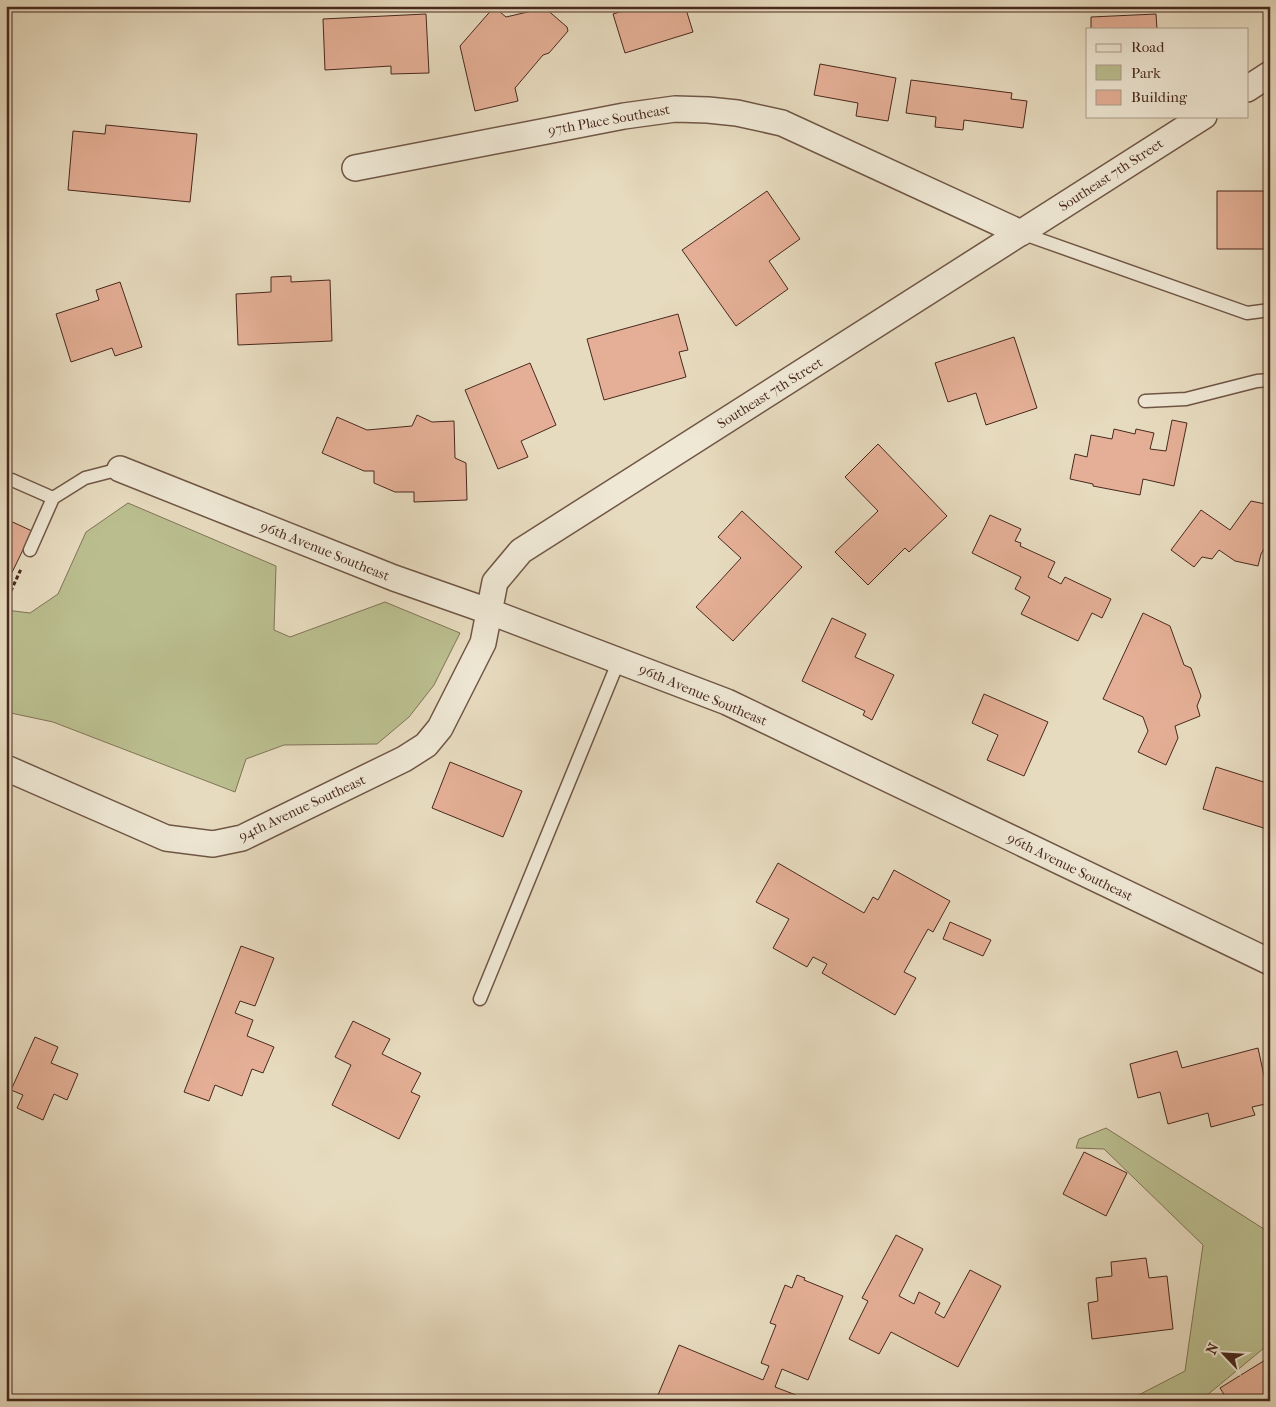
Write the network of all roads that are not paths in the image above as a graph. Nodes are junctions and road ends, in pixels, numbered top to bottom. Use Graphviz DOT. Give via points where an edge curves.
graph roads {
  1 [pos="1270,74"];
  2 [pos="1248,88"];
  3 [pos="1201,118"];
  4 [pos="355,168"];
  5 [pos="1022,233"];
  6 [pos="1270,310"];
  7 [pos="1270,380"];
  8 [pos="1145,402"];
  9 [pos="120,470"];
  10 [pos="12,480"];
  11 [pos="53,498"];
  12 [pos="30,550"];
  13 [pos="488,610"];
  14 [pos="619,660"];
  15 [pos="426,745"];
  16 [pos="6,768"];
  17 [pos="1270,962"];
  18 [pos="480,999"];
  1 -- 2 [label="street"];
  3 -- 5 [label="street, Southeast 7th Street"];
  4 -- 5 [label="street, 97th Place Southeast" via="624,116 675,109 708,110 782,123"];
  5 -- 6 [label="lane" via="1247,312"];
  5 -- 13 [label="street, Southeast 7th Street" via="521,551 495,582"];
  7 -- 8 [label="lane" via="1256,380 1186,399"];
  9 -- 11 [label="lane" via="85,478"];
  9 -- 13 [label="street, 96th Avenue Southeast" via="394,578"];
  10 -- 11 [label="lane"];
  11 -- 12 [label="lane"];
  13 -- 14 [label="street, 96th Avenue Southeast"];
  13 -- 15 [label="street, Southeast 7th Street" via="483,643 440,728"];
  14 -- 17 [label="street, 96th Avenue Southeast" via="727,702"];
  14 -- 18 [label="lane"];
  15 -- 16 [label="street, 94th Avenue Southeast" via="404,759 242,838 212,844 166,838"];
}
